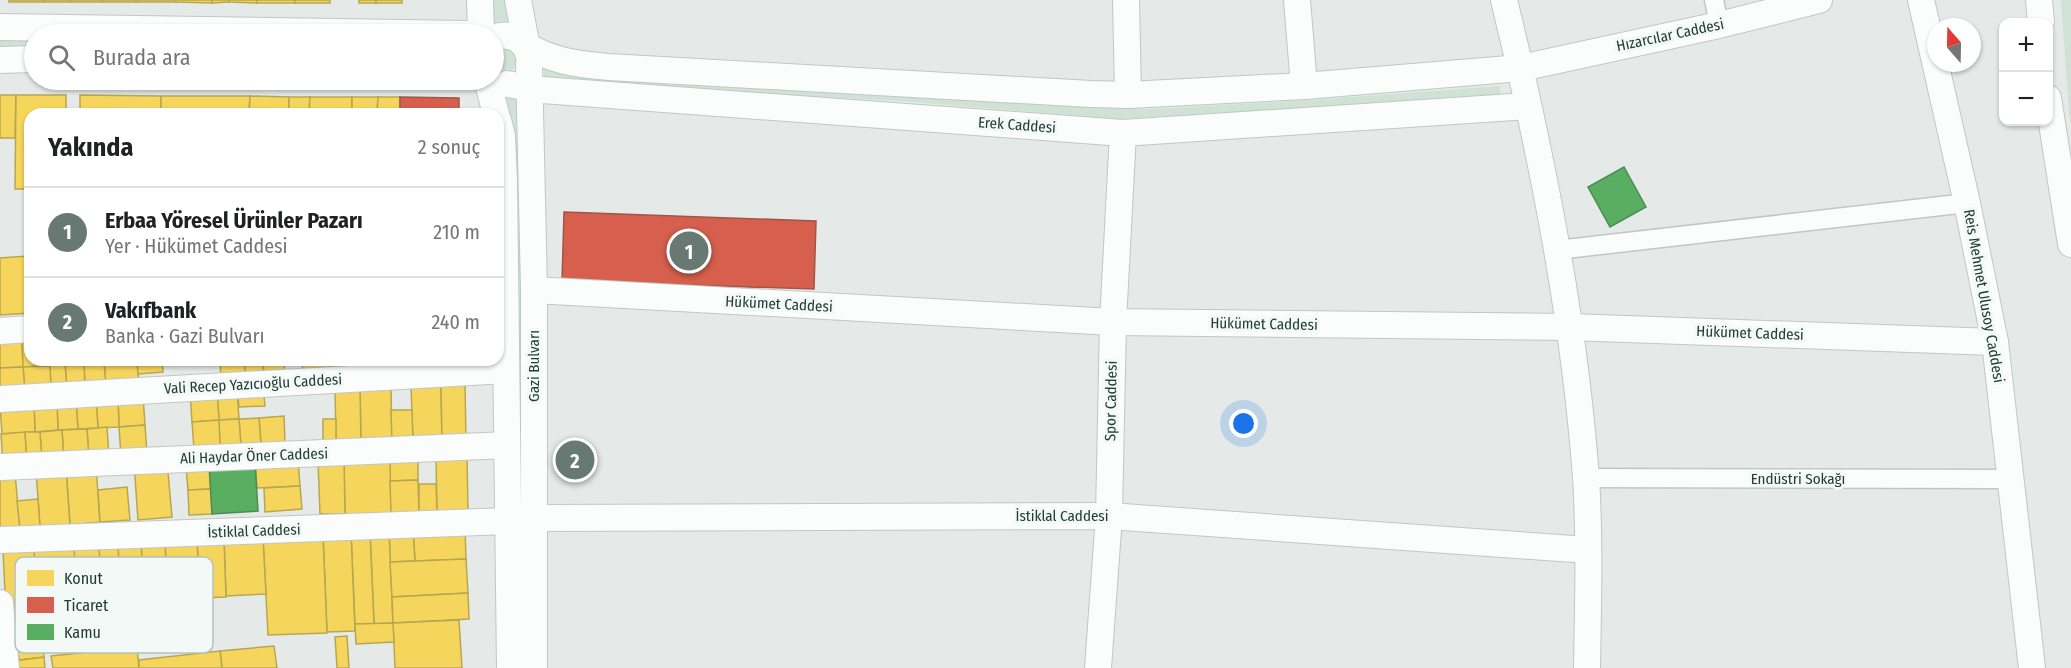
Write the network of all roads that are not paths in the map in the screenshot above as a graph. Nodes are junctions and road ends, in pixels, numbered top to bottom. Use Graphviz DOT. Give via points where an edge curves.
graph roads {
  1 [pos="480,0"];
  2 [pos="518,0"];
  3 [pos="1126,0"];
  4 [pos="1297,0"];
  5 [pos="1504,0"];
  6 [pos="1714,0"];
  7 [pos="1819,0"];
  8 [pos="1921,0"];
  9 [pos="2039,0"];
  10 [pos="2041,18"];
  11 [pos="491,24"];
  12 [pos="1719,25"];
  13 [pos="0,27"];
  14 [pos="24,27"];
  15 [pos="507,57"];
  16 [pos="24,59"];
  17 [pos="0,60"];
  18 [pos="1521,68"];
  19 [pos="504,73"];
  20 [pos="1304,87"];
  21 [pos="501,90"];
  22 [pos="1128,95"];
  23 [pos="1528,106"];
  24 [pos="497,108"];
  25 [pos="2053,125"];
  26 [pos="1123,133"];
  27 [pos="1967,203"];
  28 [pos="2071,244"];
  29 [pos="1557,250"];
  30 [pos="534,290"];
  31 [pos="1113,322"];
  32 [pos="1570,327"];
  33 [pos="24,329"];
  34 [pos="0,331"];
  35 [pos="504,334"];
  36 [pos="1995,342"];
  37 [pos="506,370"];
  38 [pos="0,399"];
  39 [pos="507,445"];
  40 [pos="0,466"];
  41 [pos="1586,478"];
  42 [pos="2011,479"];
  43 [pos="1109,516"];
  44 [pos="535,518"];
  45 [pos="508,521"];
  46 [pos="0,540"];
  47 [pos="1588,550"];
  48 [pos="0,603"];
  49 [pos="6,668"];
  50 [pos="510,668"];
  51 [pos="534,668"];
  52 [pos="1098,668"];
  53 [pos="1587,668"];
  54 [pos="2032,668"];
  1 -- 11 [label="street, Gazi Bulvarı"];
  2 -- 15 [label="street, Gazi Bulvarı"];
  3 -- 22 [label="street"];
  4 -- 20 [label="street"];
  5 -- 18 [label="street"];
  6 -- 12 [label="street"];
  7 -- 12 [label="street, Hızarcılar Caddesi"];
  8 -- 27 [label="street, Reis Mehmet Ulusoy Caddesi"];
  9 -- 10 [label="street"];
  12 -- 18 [label="street, Hızarcılar Caddesi"];
  13 -- 14 [label="street"];
  15 -- 19 [label="street, Gazi Bulvarı"];
  15 -- 22 [label="street" via="541,54 609,67"];
  15 -- 26 [label="street, Erek Caddesi"];
  15 -- 30 [label="street, Gazi Bulvarı"];
  16 -- 17 [label="street"];
  18 -- 20 [label="street"];
  18 -- 23 [label="street"];
  20 -- 22 [label="street"];
  21 -- 24 [label="street, Gazi Bulvarı"];
  23 -- 26 [label="street, Erek Caddesi"];
  23 -- 29 [label="street"];
  25 -- 28 [label="street"];
  26 -- 31 [label="street, Spor Caddesi"];
  27 -- 29 [label="street"];
  27 -- 36 [label="street, Reis Mehmet Ulusoy Caddesi"];
  29 -- 32 [label="street"];
  30 -- 31 [label="street, Hükümet Caddesi"];
  30 -- 44 [label="street, Gazi Bulvarı"];
  31 -- 32 [label="street, Hükümet Caddesi"];
  31 -- 43 [label="street, Spor Caddesi"];
  32 -- 36 [label="street, Hükümet Caddesi"];
  32 -- 41 [label="street"];
  33 -- 34 [label="street"];
  35 -- 37 [label="street, Gazi Bulvarı"];
  36 -- 42 [label="street, Reis Mehmet Ulusoy Caddesi"];
  37 -- 38 [label="street, Vali Recep Yazıcıoğlu Caddesi"];
  37 -- 39 [label="street, Gazi Bulvarı"];
  39 -- 40 [label="street, Ali Haydar Öner Caddesi"];
  39 -- 45 [label="street, Gazi Bulvarı"];
  41 -- 42 [label="street, Endüstri Sokağı"];
  41 -- 47 [label="street"];
  42 -- 54 [label="street, Reis Mehmet Ulusoy Caddesi"];
  43 -- 44 [label="street, İstiklal Caddesi"];
  43 -- 47 [label="street, İstiklal Caddesi"];
  43 -- 52 [label="street, Spor Caddesi"];
  44 -- 51 [label="street, Gazi Bulvarı"];
  45 -- 46 [label="street, İstiklal Caddesi"];
  45 -- 50 [label="street, Gazi Bulvarı"];
  47 -- 53 [label="street"];
  48 -- 49 [label="street"];
}
